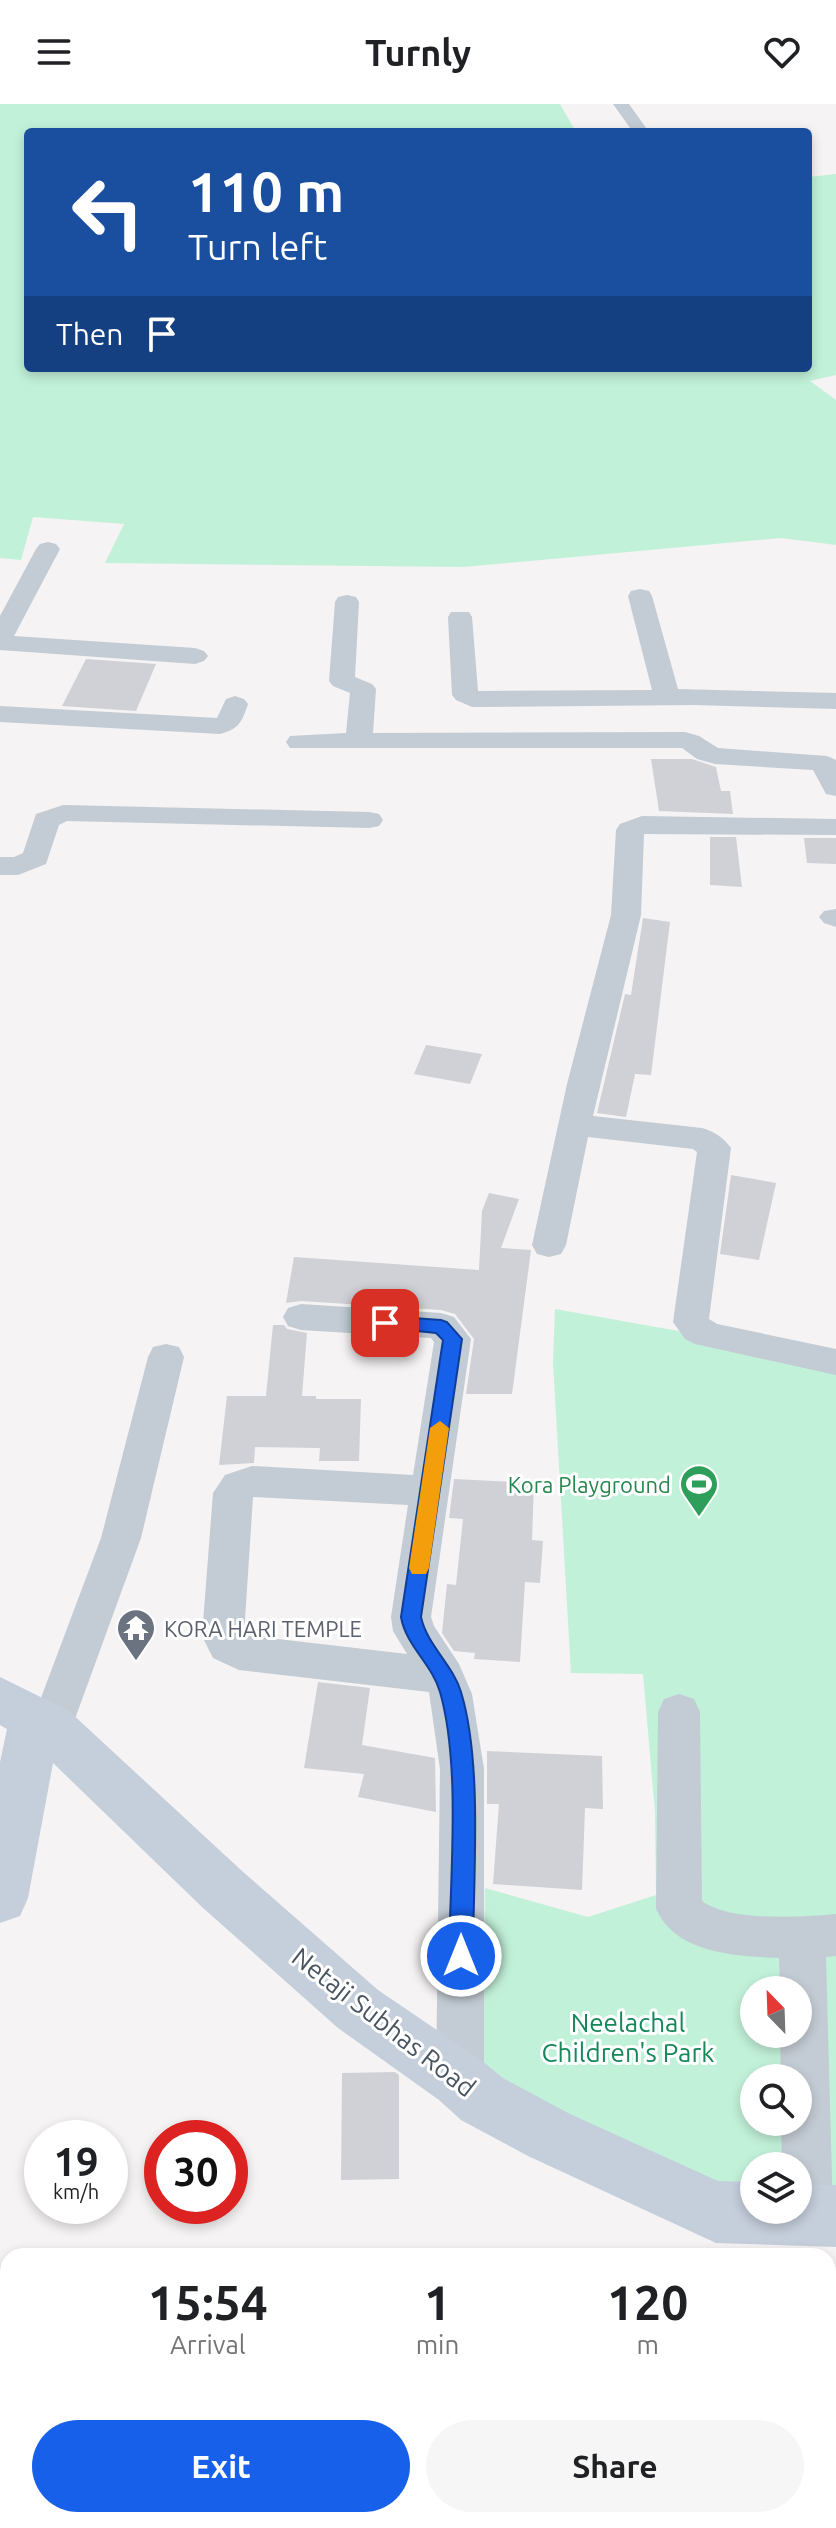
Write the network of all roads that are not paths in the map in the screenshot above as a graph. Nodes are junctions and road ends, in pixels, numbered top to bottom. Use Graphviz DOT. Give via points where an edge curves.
graph roads {
  1 [pos="621,104"];
  2 [pos="638,128"];
  3 [pos="48,549"];
  4 [pos="640,596"];
  5 [pos="347,602"];
  6 [pos="460,617"];
  7 [pos="0,641"];
  8 [pos="195,656"];
  9 [pos="667,697"];
  10 [pos="836,701"];
  11 [pos="235,704"];
  12 [pos="0,714"];
  13 [pos="359,741"];
  14 [pos="299,742"];
  15 [pos="833,769"];
  16 [pos="369,820"];
  17 [pos="836,827"];
  18 [pos="0,866"];
  19 [pos="574,1125"];
  20 [pos="549,1245"];
  21 [pos="301,1317"];
  22 [pos="166,1357"];
  23 [pos="836,1362"];
  24 [pos="431,1491"];
  25 [pos="444,1676"];
  26 [pos="679,1712"];
  27 [pos="29,1715"];
  28 [pos="0,1898"];
  29 [pos="819,1936"];
  30 [pos="460,2080"];
  31 [pos="822,2216"];
  1 -- 2 [label="street"];
  3 -- 7 [label="street"];
  4 -- 9 [label="street"];
  5 -- 13 [label="street" via="342,681 363,689"];
  6 -- 9 [label="street" via="467,698"];
  7 -- 8 [label="street"];
  9 -- 10 [label="street"];
  11 -- 12 [label="street" via="228,723 220,726"];
  13 -- 14 [label="street"];
  13 -- 15 [label="street" via="685,740 715,756 806,760"];
  16 -- 18 [label="street" via="63,813 46,820 36,858"];
  17 -- 19 [label="street" via="633,826 626,915"];
  19 -- 20 [label="street"];
  19 -- 23 [label="street" via="710,1143 714,1148 691,1322 708,1335"];
  21 -- 24 [label="street" via="441,1326 448,1331 453,1339"];
  22 -- 27 [label="street" via="121,1538"];
  24 -- 25 [label="street" via="411,1617 414,1631"];
  24 -- 25 [label="street" via="252,1481 239,1486 232,1493 223,1636 239,1653"];
  25 -- 30 [label="street" via="462,1769"];
  26 -- 29 [label="street" via="679,1909 685,1918 712,1930"];
  27 -- 28 [label="street"];
  27 -- 30 [label="street, Netaji Subhas Road" via="358,2009"];
  29 -- 31 [label="street"];
  30 -- 31 [label="street, Netaji Subhas Road" via="482,2099 549,2135 716,2212"];
}
